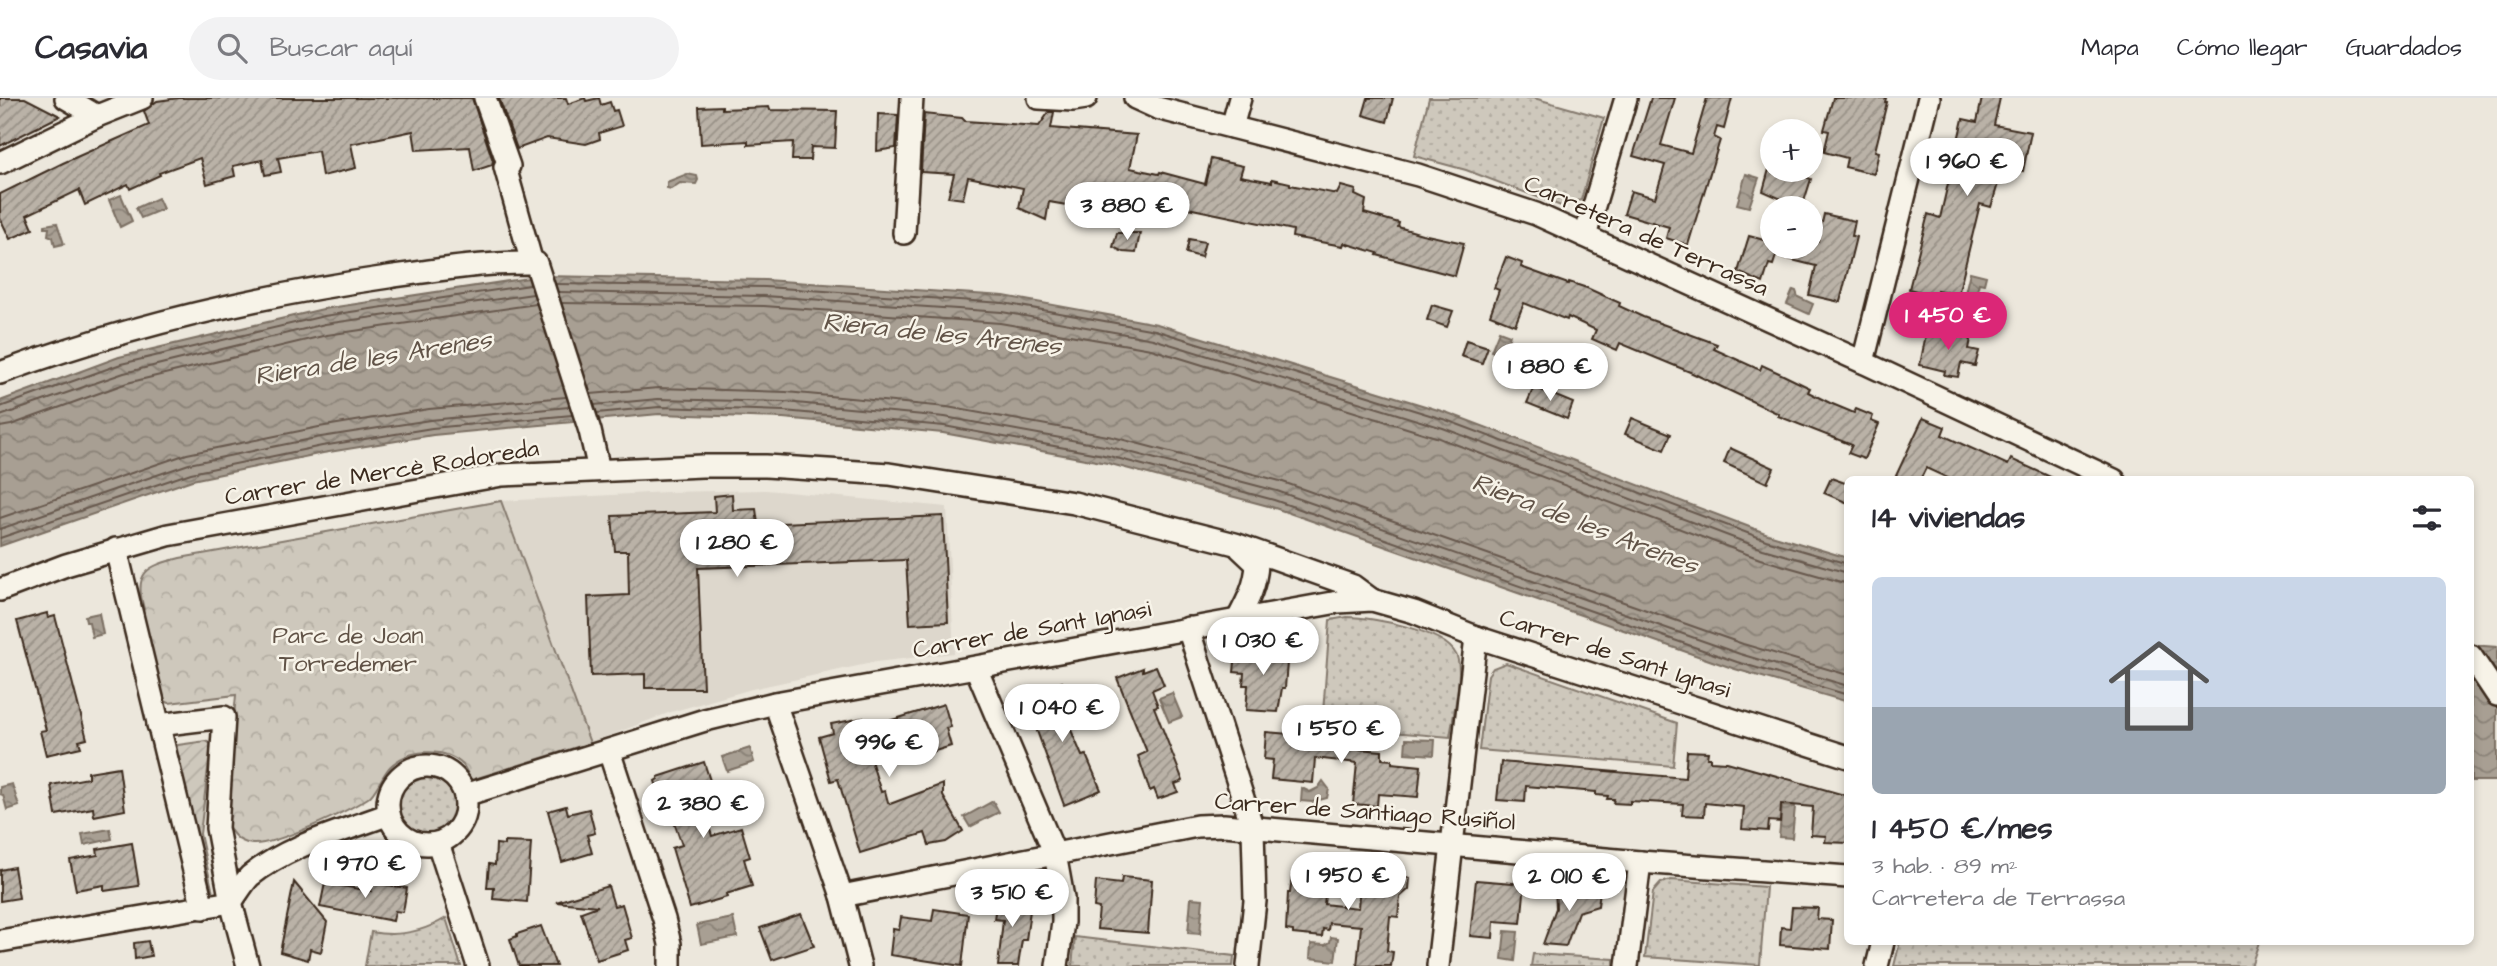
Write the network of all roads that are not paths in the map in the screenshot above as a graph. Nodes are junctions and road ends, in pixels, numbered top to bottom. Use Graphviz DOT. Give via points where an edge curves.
graph roads {
  1 [pos="66,98"];
  2 [pos="142,98"];
  3 [pos="485,98"];
  4 [pos="912,98"];
  5 [pos="1039,98"];
  6 [pos="1086,98"];
  7 [pos="1240,98"];
  8 [pos="1626,98"];
  9 [pos="1929,98"];
  10 [pos="1139,100"];
  11 [pos="97,116"];
  12 [pos="1232,127"];
  13 [pos="0,163"];
  14 [pos="904,233"];
  15 [pos="1585,236"];
  16 [pos="534,263"];
  17 [pos="1863,362"];
  18 [pos="0,373"];
  19 [pos="599,470"];
  20 [pos="2105,476"];
  21 [pos="1236,544"];
  22 [pos="116,549"];
  23 [pos="0,590"];
  24 [pos="1372,600"];
  25 [pos="1238,620"];
  26 [pos="1188,628"];
  27 [pos="1476,638"];
  28 [pos="2474,660"];
  29 [pos="976,668"];
  30 [pos="2497,695"];
  31 [pos="775,703"];
  32 [pos="158,725"];
  33 [pos="609,751"];
  34 [pos="1844,756"];
  35 [pos="465,795"];
  36 [pos="389,814"];
  37 [pos="1253,829"];
  38 [pos="438,843"];
  39 [pos="1452,844"];
  40 [pos="1055,854"];
  41 [pos="1640,862"];
  42 [pos="1844,877"];
  43 [pos="842,896"];
  44 [pos="231,902"];
  45 [pos="203,908"];
  46 [pos="0,941"];
  47 [pos="1882,945"];
  48 [pos="248,966"];
  49 [pos="478,966"];
  50 [pos="670,966"];
  51 [pos="860,966"];
  52 [pos="1056,966"];
  53 [pos="1248,966"];
  54 [pos="1438,966"];
  55 [pos="1627,966"];
  56 [pos="1877,966"];
  1 -- 11 [label="street"];
  2 -- 11 [label="street"];
  3 -- 16 [label="street" via="509,166 505,167"];
  4 -- 14 [label="street"];
  5 -- 6 [label="street"];
  7 -- 12 [label="street"];
  8 -- 15 [label="street"];
  9 -- 17 [label="street"];
  10 -- 12 [label="street, Carretera de Terrassa"];
  11 -- 13 [label="street"];
  12 -- 15 [label="street, Carretera de Terrassa" via="1468,190"];
  15 -- 17 [label="street, Carretera de Terrassa"];
  16 -- 18 [label="street" via="426,272 252,301 124,332"];
  16 -- 19 [label="street"];
  17 -- 20 [label="street, Carretera de Terrassa"];
  19 -- 21 [label="street, Carrer de Mercè Rodoreda" via="766,466 889,474 1074,503"];
  19 -- 22 [label="street, Carrer de Mercè Rodoreda" via="502,475 169,534"];
  21 -- 24 [label="street, Carrer de Mercè Rodoreda" via="1353,586"];
  21 -- 25 [label="street" via="1256,564 1253,591"];
  22 -- 23 [label="street, Carrer de Mercè Rodoreda"];
  22 -- 32 [label="street"];
  24 -- 25 [label="street, Carrer de Sant Ignasi"];
  24 -- 27 [label="street, Carrer de Sant Ignasi"];
  25 -- 26 [label="street, Carrer de Sant Ignasi"];
  26 -- 29 [label="street, Carrer de Sant Ignasi"];
  26 -- 37 [label="street"];
  27 -- 34 [label="street, Carrer de Sant Ignasi"];
  27 -- 39 [label="street"];
  28 -- 30 [label="street"];
  29 -- 31 [label="street, Carrer de Sant Ignasi"];
  29 -- 40 [label="street"];
  31 -- 33 [label="street, Carrer de Sant Ignasi"];
  31 -- 43 [label="street"];
  32 -- 44 [label="street" via="224,717 217,828"];
  32 -- 45 [label="street"];
  33 -- 35 [label="street, Carrer de Sant Ignasi"];
  33 -- 50 [label="street" via="664,919"];
  35 -- 36 [label="street" via="451,774 425,765 411,769 393,786"];
  35 -- 38 [label="street" via="465,817 457,831"];
  36 -- 38 [label="street" via="399,832 410,840"];
  36 -- 44 [label="street" via="283,856 249,877"];
  37 -- 39 [label="street, Carrer de Santiago Rusiñol"];
  37 -- 40 [label="street, Carrer de Santiago Rusiñol" via="1196,826"];
  37 -- 53 [label="street" via="1255,901"];
  38 -- 49 [label="street"];
  39 -- 41 [label="street, Carrer de Santiago Rusiñol"];
  39 -- 54 [label="street"];
  40 -- 43 [label="street, Carrer de Santiago Rusiñol"];
  40 -- 52 [label="street" via="1063,898"];
  41 -- 42 [label="street, Carrer de Santiago Rusiñol"];
  41 -- 55 [label="street"];
  43 -- 51 [label="street"];
  44 -- 45 [label="street"];
  44 -- 48 [label="street"];
  45 -- 46 [label="street"];
  47 -- 56 [label="street"];
}
